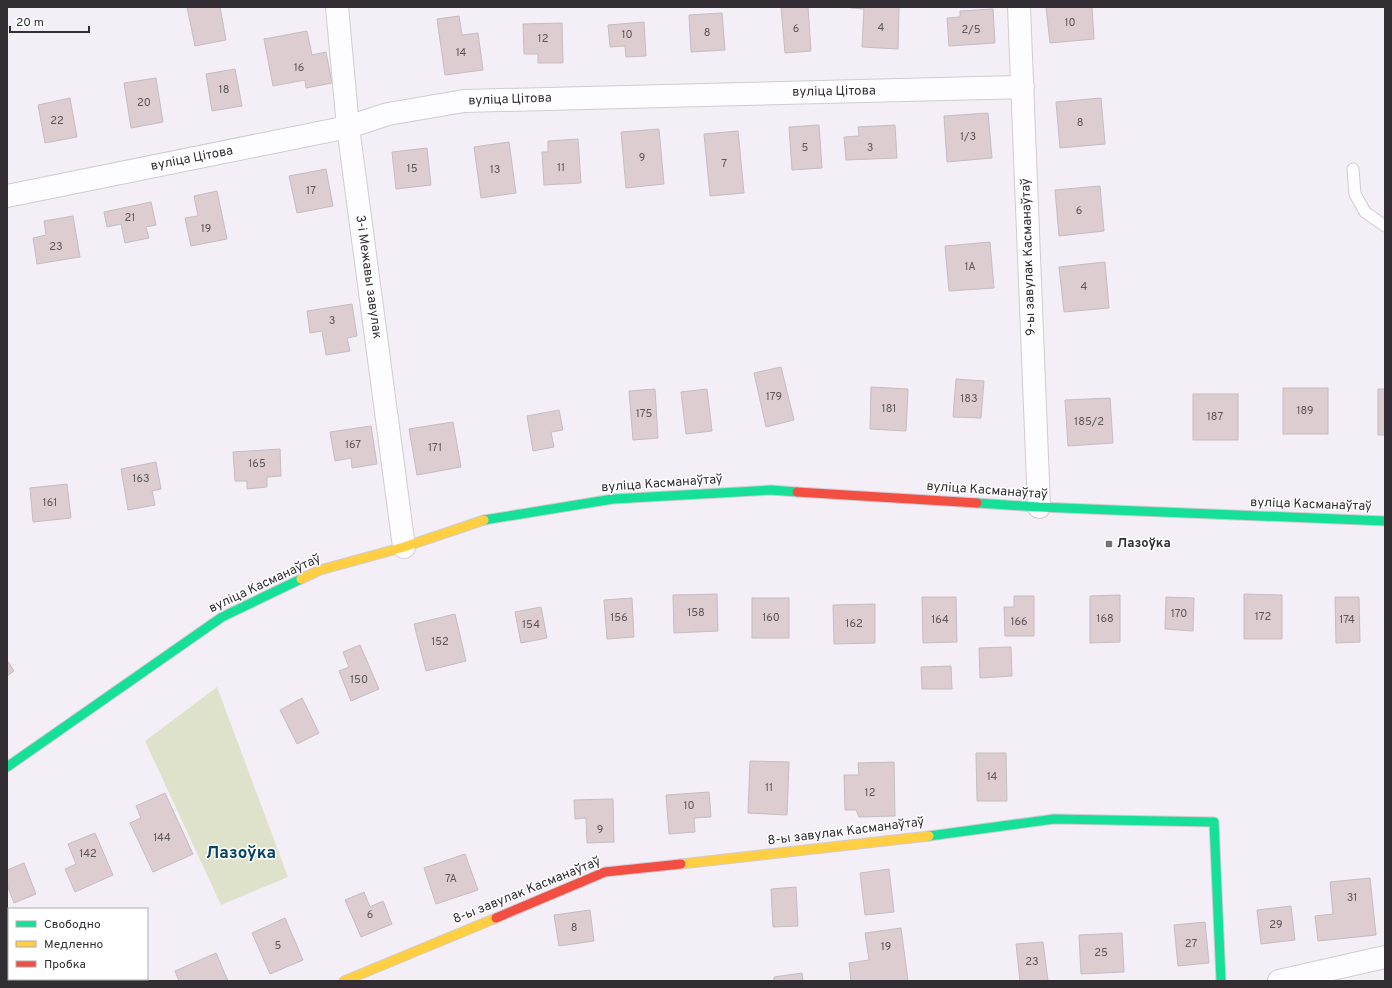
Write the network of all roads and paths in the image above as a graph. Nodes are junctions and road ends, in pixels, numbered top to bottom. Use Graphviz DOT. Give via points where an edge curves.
graph roads {
  1 [pos="337,7"];
  2 [pos="1019,7"];
  3 [pos="1023,87"];
  4 [pos="348,127"];
  5 [pos="1353,169"];
  6 [pos="7,196"];
  7 [pos="1385,226"];
  8 [pos="1039,507"];
  9 [pos="1385,521"];
  10 [pos="404,547"];
  11 [pos="7,766"];
  12 [pos="1385,957"];
  13 [pos="344,981"];
  14 [pos="1221,981"];
  15 [pos="1279,981"];
  1 -- 4 [label="street, 3-і Межавы завулак"];
  2 -- 3 [label="street, 9-ы завулак Касманаўтаў"];
  3 -- 4 [label="street, вуліца Цітова" via="464,100 388,114"];
  3 -- 8 [label="street, 9-ы завулак Касманаўтаў"];
  4 -- 6 [label="street, вуліца Цітова"];
  4 -- 10 [label="street, 3-і Межавы завулак"];
  5 -- 7 [label="lane" via="1355,194 1365,212"];
  8 -- 9 [label="main road, вуліца Касманаўтаў"];
  8 -- 10 [label="main road, вуліца Касманаўтаў" via="771,490 621,498 488,519"];
  10 -- 11 [label="main road, вуліца Касманаўтаў" via="320,570 222,617"];
  12 -- 15 [label="street"];
  13 -- 14 [label="main road, 8-ы завулак Касманаўтаў" via="605,872 899,840 1054,819 1214,822"];
}
